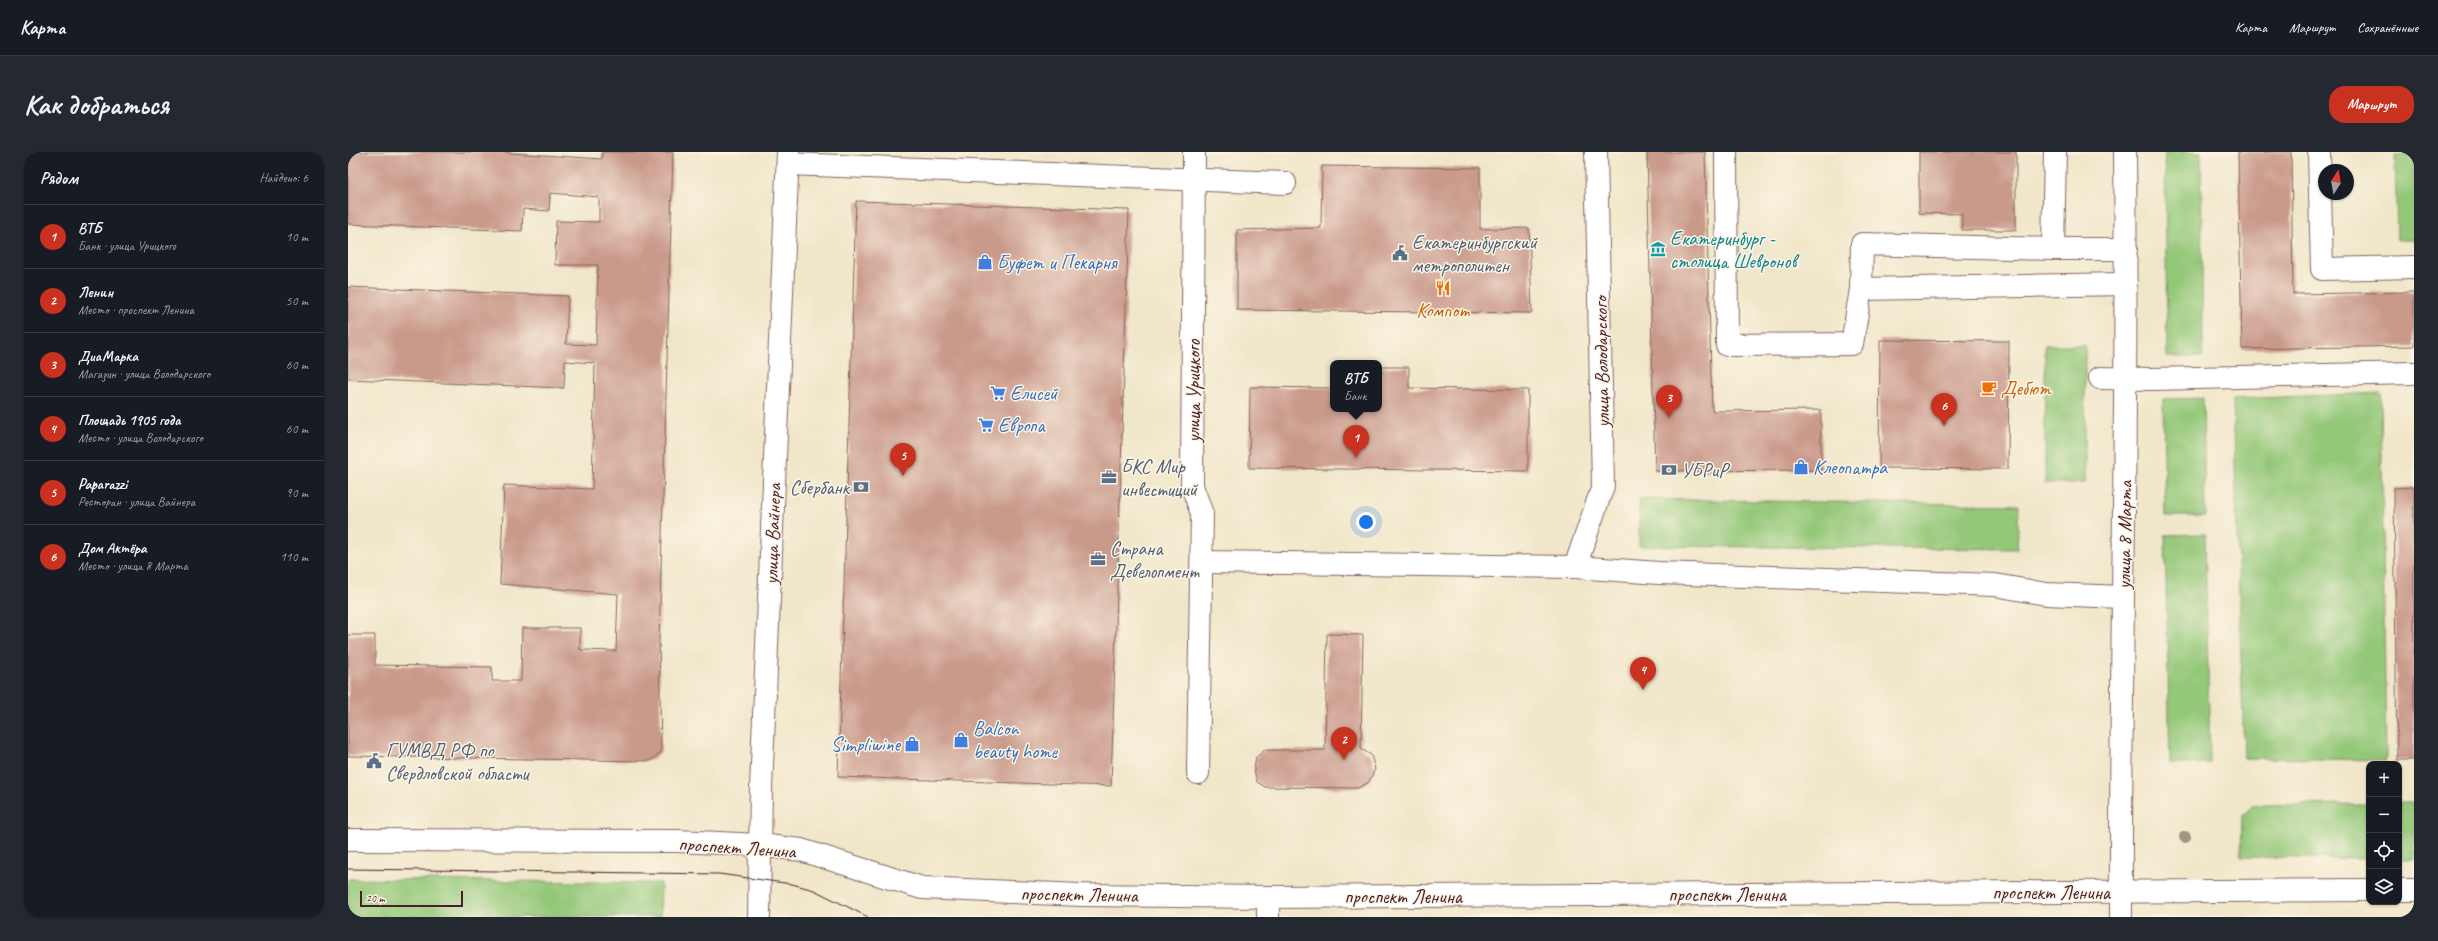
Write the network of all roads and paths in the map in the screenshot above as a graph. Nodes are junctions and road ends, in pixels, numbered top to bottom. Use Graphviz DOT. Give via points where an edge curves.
graph roads {
  1 [pos="1194,152"];
  2 [pos="1596,152"];
  3 [pos="1726,152"];
  4 [pos="2055,152"];
  5 [pos="2125,152"];
  6 [pos="2320,152"];
  7 [pos="788,158"];
  8 [pos="1195,180"];
  9 [pos="1285,183"];
  10 [pos="2053,249"];
  11 [pos="2126,249"];
  12 [pos="2414,267"];
  13 [pos="2126,284"];
  14 [pos="1861,289"];
  15 [pos="2414,373"];
  16 [pos="2100,378"];
  17 [pos="2126,379"];
  18 [pos="1203,562"];
  19 [pos="1575,567"];
  20 [pos="2123,597"];
  21 [pos="1198,773"];
  22 [pos="348,840"];
  23 [pos="760,845"];
  24 [pos="2366,890"];
  25 [pos="2402,890"];
  26 [pos="2414,890"];
  27 [pos="2121,892"];
  28 [pos="1268,907"];
  29 [pos="759,917"];
  30 [pos="2122,917"];
  1 -- 8 [label="street, улица Урицкого"];
  2 -- 19 [label="street, улица Володарского" via="1603,486"];
  3 -- 14 [label="street" via="1727,345 1852,344"];
  4 -- 10 [label="street"];
  5 -- 11 [label="street, улица 8 Марта"];
  6 -- 12 [label="street" via="2322,268"];
  7 -- 8 [label="street"];
  7 -- 23 [label="street, улица Вайнера"];
  8 -- 9 [label="street"];
  8 -- 18 [label="street, улица Урицкого" via="1192,486 1202,514"];
  10 -- 11 [label="street"];
  10 -- 14 [label="street" via="1862,244"];
  11 -- 13 [label="street, улица 8 Марта"];
  13 -- 14 [label="street"];
  13 -- 17 [label="street, улица 8 Марта"];
  15 -- 17 [label="street"];
  16 -- 17 [label="street"];
  17 -- 20 [label="street, улица 8 Марта"];
  18 -- 19 [label="street"];
  18 -- 21 [label="street, улица Урицкого"];
  19 -- 20 [label="street" via="1995,586 2046,594"];
  20 -- 27 [label="street, улица 8 Марта"];
  22 -- 23 [label="street, проспект Ленина" via="677,841"];
  23 -- 28 [label="street, проспект Ленина" via="800,850 922,888"];
  23 -- 29 [label="street, улица Вайнера"];
  24 -- 27 [label="street, проспект Ленина"];
  25 -- 26 [label="street"];
  27 -- 28 [label="street, проспект Ленина"];
  27 -- 30 [label="street, улица 8 Марта"];
}
